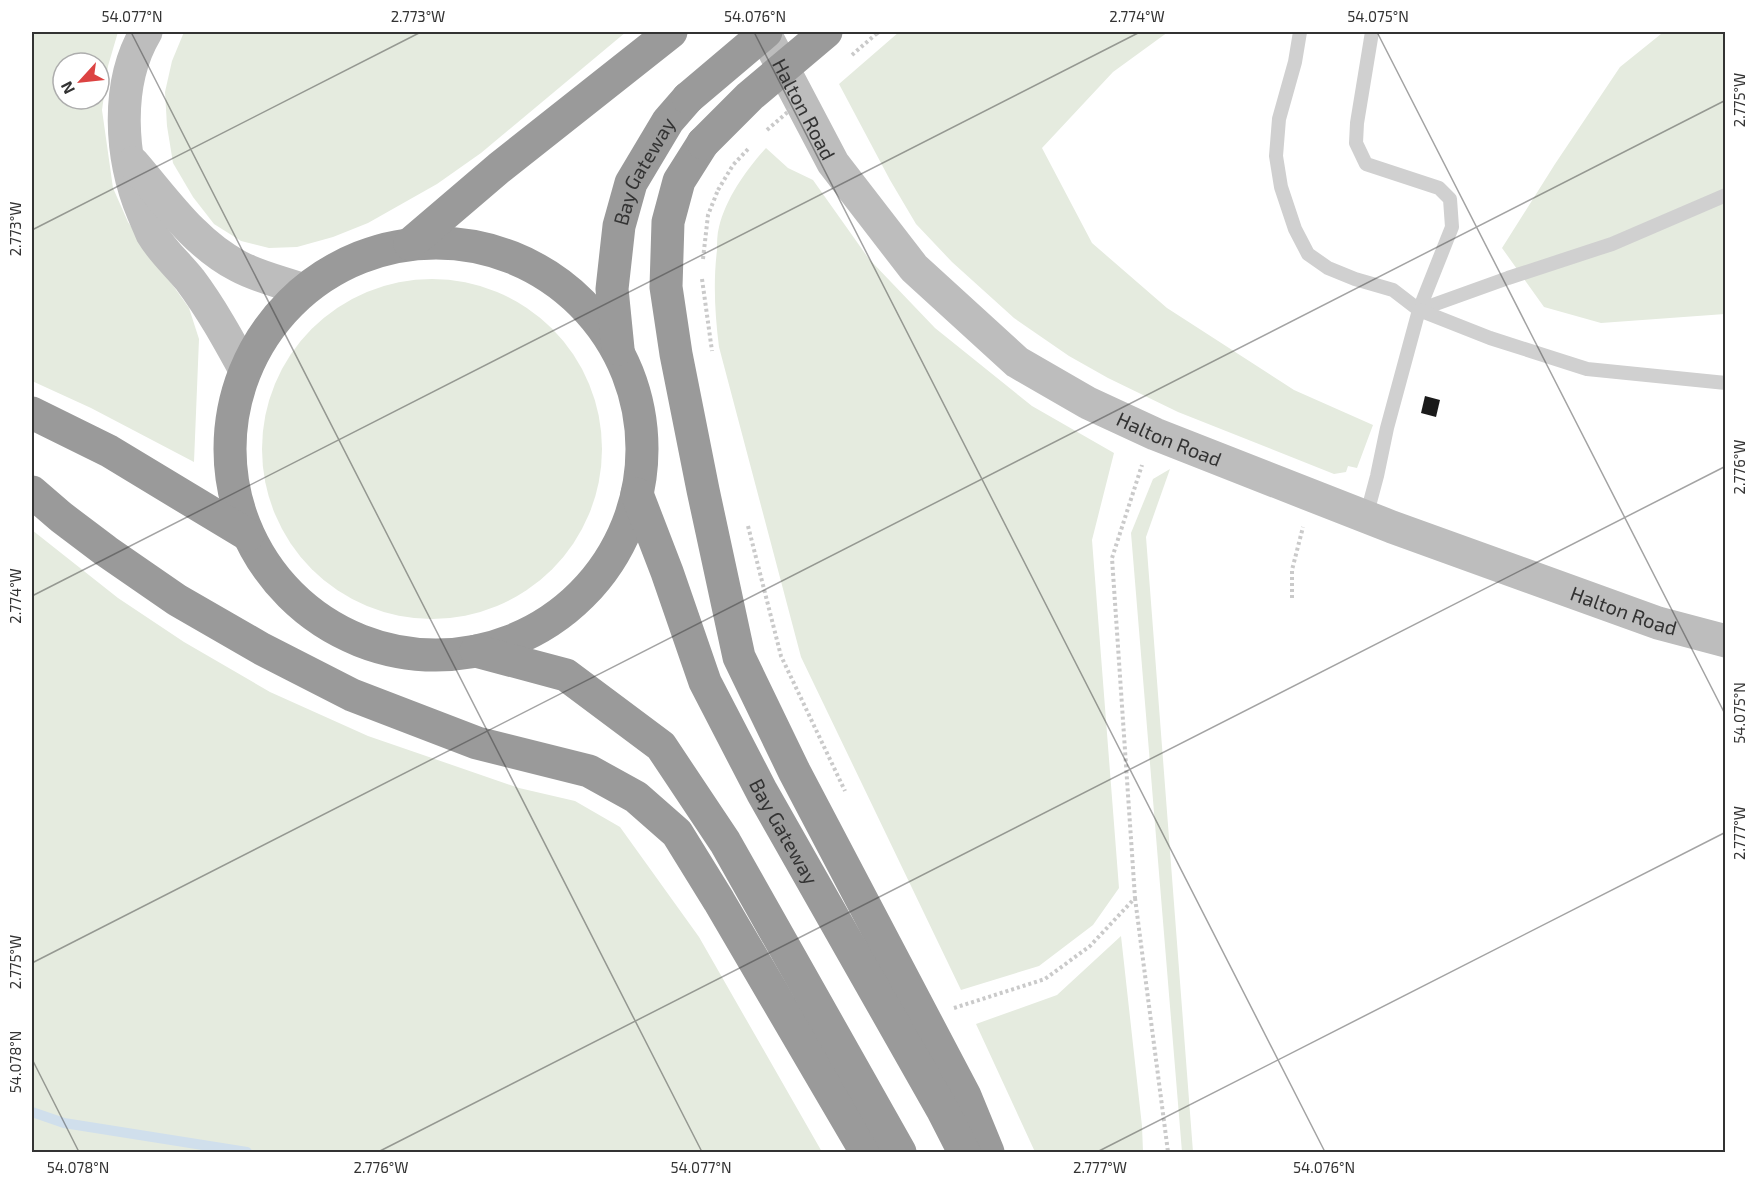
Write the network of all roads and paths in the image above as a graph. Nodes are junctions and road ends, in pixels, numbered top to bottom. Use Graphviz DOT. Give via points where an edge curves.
graph roads {
  1 [pos="146,32"];
  2 [pos="765,32"];
  3 [pos="826,32"];
  4 [pos="1300,32"];
  5 [pos="1372,32"];
  6 [pos="669,33"];
  7 [pos="878,33"];
  8 [pos="849,57"];
  9 [pos="796,105"];
  10 [pos="760,137"];
  11 [pos="753,144"];
  12 [pos="126,155"];
  13 [pos="1725,195"];
  14 [pos="410,244"];
  15 [pos="703,262"];
  16 [pos="701,273"];
  17 [pos="304,290"];
  18 [pos="1419,310"];
  19 [pos="712,351"];
  20 [pos="619,353"];
  21 [pos="245,370"];
  22 [pos="1725,383"];
  23 [pos="32,413"];
  24 [pos="1143,461"];
  25 [pos="32,492"];
  26 [pos="637,494"];
  27 [pos="1311,494"];
  28 [pos="1366,516"];
  29 [pos="746,520"];
  30 [pos="248,535"];
  31 [pos="1292,598"];
  32 [pos="1725,641"];
  33 [pos="476,651"];
  34 [pos="848,795"];
  35 [pos="1135,898"];
  36 [pos="950,1009"];
  37 [pos="866,1152"];
  38 [pos="900,1152"];
  39 [pos="964,1152"];
  40 [pos="988,1152"];
  41 [pos="1168,1152"];
  1 -- 12 [label="street" via="128,78 124,113"];
  2 -- 20 [label="highway, Bay Gateway, bridge" via="688,98 668,121 631,183 619,226 612,289"];
  2 -- 27 [label="street, Halton Road" via="833,164 914,268 1017,362 1088,403 1155,434"];
  3 -- 40 [label="highway, bridge" via="750,96 703,143 679,181 668,222 666,287 676,354 739,657 965,1096"];
  4 -- 18 [label="lane" via="1279,119 1276,156 1295,230 1308,254 1328,268 1393,290"];
  5 -- 18 [label="lane" via="1356,143 1366,164 1439,188 1450,199 1452,227"];
  6 -- 14 [label="highway"];
  7 -- 8 [label="path, bridge"];
  9 -- 10 [label="path, bridge"];
  11 -- 15 [label="path, bridge" via="718,190 708,215"];
  12 -- 17 [label="street" via="189,229 213,251 240,267"];
  12 -- 21 [label="street" via="136,196 153,234 212,311"];
  13 -- 18 [label="lane" via="1612,244"];
  14 -- 17 [label="highway" via="372,252 336,268"];
  14 -- 20 [label="highway" via="460,244 508,255 553,279 583,305"];
  16 -- 19 [label="path"];
  17 -- 21 [label="highway" via="270,326"];
  18 -- 22 [label="lane" via="1587,369"];
  18 -- 28 [label="lane"];
  20 -- 26 [label="highway" via="636,398 641,436"];
  21 -- 30 [label="highway" via="231,424 231,447 232,481"];
  23 -- 30 [label="highway" via="109,451"];
  24 -- 35 [label="path" via="1112,558"];
  25 -- 37 [label="highway" via="177,600 352,695 477,743 589,771 636,797 676,833"];
  26 -- 33 [label="highway" via="621,539 596,579 562,612 522,637"];
  26 -- 39 [label="highway, Bay Gateway" via="705,682 762,792"];
  27 -- 28 [label="street, Halton Road"];
  27 -- 31 [label="path" via="1292,570"];
  28 -- 32 [label="street, Halton Road" via="1658,623"];
  29 -- 34 [label="path" via="781,657"];
  30 -- 33 [label="highway" via="268,569 294,599 325,623 360,641 398,652 437,656"];
  33 -- 38 [label="highway" via="566,675 661,746 725,842"];
  35 -- 36 [label="path" via="1090,946 1045,979"];
  35 -- 41 [label="path"];
}
